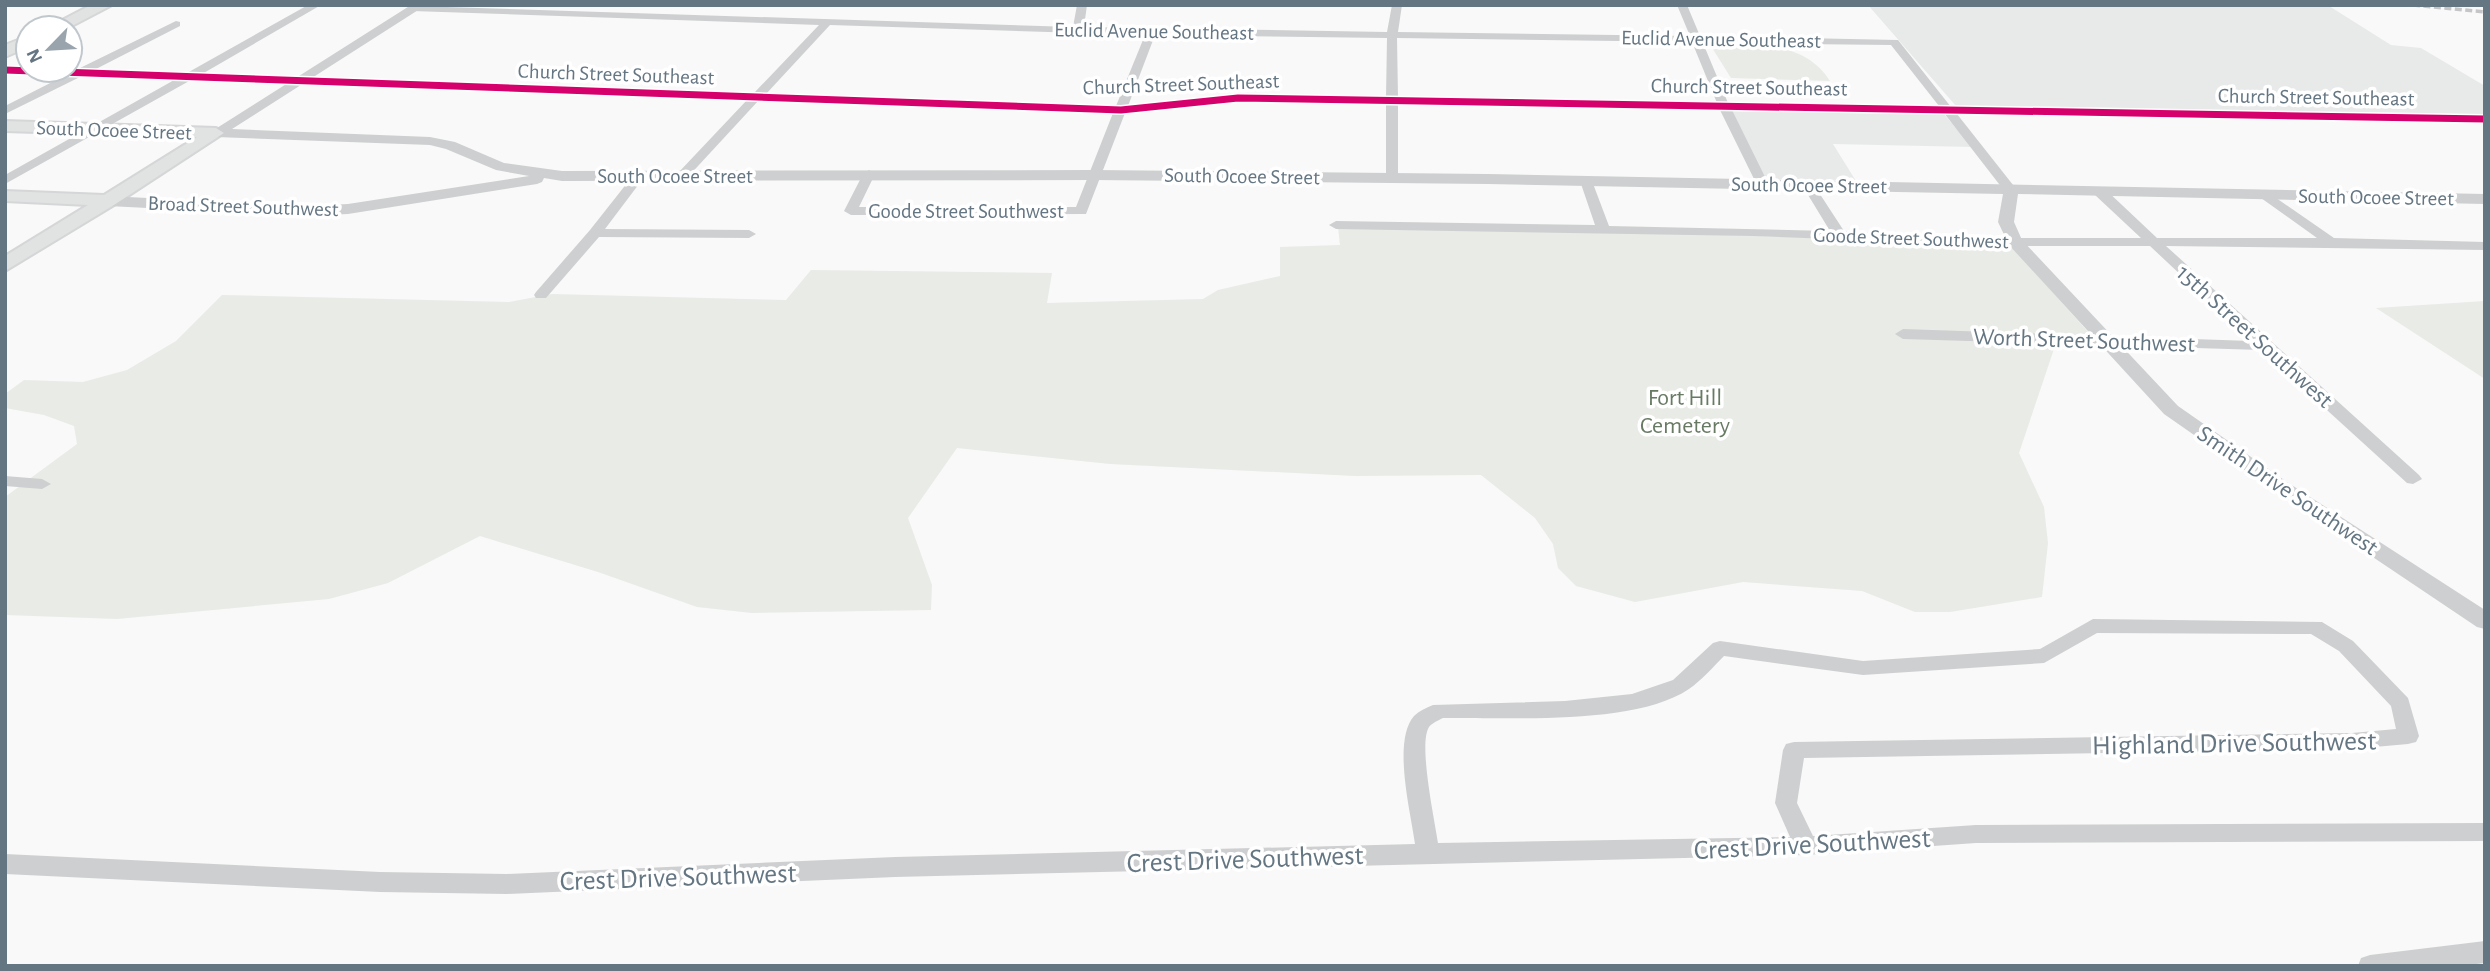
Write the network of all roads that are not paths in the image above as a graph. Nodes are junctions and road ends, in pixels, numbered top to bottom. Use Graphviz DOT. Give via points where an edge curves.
graph roads {
  1 [pos="104,5"];
  2 [pos="316,5"];
  3 [pos="1082,5"];
  4 [pos="1397,5"];
  5 [pos="1682,5"];
  6 [pos="417,7"];
  7 [pos="84,14"];
  8 [pos="828,21"];
  9 [pos="176,24"];
  10 [pos="1078,30"];
  11 [pos="1151,32"];
  12 [pos="1392,34"];
  13 [pos="1696,39"];
  14 [pos="84,71"];
  15 [pos="84,74"];
  16 [pos="189,78"];
  17 [pos="298,81"];
  18 [pos="58,84"];
  19 [pos="755,98"];
  20 [pos="1393,101"];
  21 [pos="1724,106"];
  22 [pos="1121,110"];
  23 [pos="5,111"];
  24 [pos="1948,111"];
  25 [pos="2485,119"];
  26 [pos="5,126"];
  27 [pos="100,129"];
  28 [pos="216,133"];
  29 [pos="505,167"];
  30 [pos="869,174"];
  31 [pos="1093,175"];
  32 [pos="562,176"];
  33 [pos="639,176"];
  34 [pos="682,176"];
  35 [pos="1392,178"];
  36 [pos="5,180"];
  37 [pos="1586,181"];
  38 [pos="1762,183"];
  39 [pos="1808,185"];
  40 [pos="487,186"];
  41 [pos="2011,190"];
  42 [pos="2100,192"];
  43 [pos="2266,195"];
  44 [pos="5,196"];
  45 [pos="2485,199"];
  46 [pos="108,201"];
  47 [pos="1336,225"];
  48 [pos="1603,228"];
  49 [pos="594,233"];
  50 [pos="749,234"];
  51 [pos="1840,235"];
  52 [pos="2152,241"];
  53 [pos="2015,242"];
  54 [pos="2331,242"];
  55 [pos="2485,246"];
  56 [pos="5,265"];
  57 [pos="541,295"];
  58 [pos="1903,334"];
  59 [pos="2107,341"];
  60 [pos="2264,346"];
  61 [pos="2413,479"];
  62 [pos="5,481"];
  63 [pos="42,484"];
  64 [pos="2485,621"];
  65 [pos="2485,832"];
  66 [pos="1806,846"];
  67 [pos="1428,853"];
  68 [pos="5,863"];
  69 [pos="2485,952"];
  70 [pos="2370,966"];
  1 -- 7 [label="main road"];
  2 -- 16 [label="street"];
  3 -- 10 [label="street"];
  4 -- 12 [label="street"];
  5 -- 13 [label="street"];
  6 -- 8 [label="street, Euclid Avenue Southeast"];
  6 -- 17 [label="street"];
  8 -- 10 [label="street, Euclid Avenue Southeast"];
  8 -- 19 [label="street"];
  9 -- 14 [label="street"];
  10 -- 11 [label="street, Euclid Avenue Southeast"];
  11 -- 12 [label="street, Euclid Avenue Southeast"];
  11 -- 22 [label="street"];
  12 -- 13 [label="street, Euclid Avenue Southeast"];
  12 -- 20 [label="street"];
  13 -- 21 [label="street"];
  13 -- 24 [label="street, Euclid Avenue Southeast" via="1895,41"];
  15 -- 16 [label="street, Church Street Southeast"];
  16 -- 17 [label="street, Church Street Southeast"];
  16 -- 27 [label="street"];
  17 -- 19 [label="street, Church Street Southeast"];
  17 -- 28 [label="street"];
  18 -- 23 [label="street"];
  19 -- 22 [label="street, Church Street Southeast"];
  19 -- 34 [label="street"];
  20 -- 21 [label="street, Church Street Southeast"];
  20 -- 22 [label="street, Church Street Southeast" via="1238,98"];
  20 -- 35 [label="street"];
  21 -- 24 [label="street, Church Street Southeast"];
  21 -- 38 [label="street"];
  22 -- 31 [label="street"];
  24 -- 25 [label="street, Church Street Southeast"];
  24 -- 41 [label="street"];
  26 -- 27 [label="main road, South Ocoee Street"];
  27 -- 28 [label="main road, South Ocoee Street"];
  27 -- 36 [label="street"];
  28 -- 29 [label="street, South Ocoee Street" via="430,141"];
  28 -- 46 [label="main road"];
  29 -- 32 [label="street, South Ocoee Street"];
  29 -- 40 [label="street"];
  30 -- 31 [label="street, South Ocoee Street"];
  30 -- 31 [label="street, Goode Street Southwest" via="850,211 1082,211"];
  30 -- 34 [label="street, South Ocoee Street"];
  31 -- 35 [label="street, South Ocoee Street"];
  32 -- 33 [label="street, South Ocoee Street"];
  32 -- 40 [label="street, Broad Street Southwest"];
  33 -- 34 [label="street, South Ocoee Street"];
  33 -- 49 [label="street"];
  35 -- 37 [label="street, South Ocoee Street"];
  37 -- 38 [label="street, South Ocoee Street"];
  37 -- 48 [label="street"];
  38 -- 39 [label="street, South Ocoee Street"];
  39 -- 41 [label="street, South Ocoee Street"];
  39 -- 51 [label="street"];
  40 -- 46 [label="street, Broad Street Southwest" via="317,211"];
  41 -- 42 [label="street, South Ocoee Street"];
  41 -- 53 [label="street" via="2006,222"];
  42 -- 43 [label="street, South Ocoee Street"];
  42 -- 52 [label="street, 15th Street Southwest"];
  43 -- 45 [label="street, South Ocoee Street"];
  43 -- 54 [label="street"];
  44 -- 46 [label="main road, Broad Street Southwest"];
  46 -- 56 [label="main road"];
  47 -- 48 [label="street, Goode Street Southwest"];
  48 -- 51 [label="street, Goode Street Southwest"];
  49 -- 50 [label="street"];
  49 -- 57 [label="street"];
  51 -- 53 [label="street, Goode Street Southwest"];
  52 -- 53 [label="street, Goode Street Southwest"];
  52 -- 54 [label="street, Goode Street Southwest"];
  52 -- 60 [label="street, 15th Street Southwest"];
  53 -- 59 [label="street, Smith Drive Southwest"];
  54 -- 55 [label="street, Goode Street Southwest"];
  58 -- 59 [label="street, Worth Street Southwest"];
  59 -- 60 [label="street, Worth Street Southwest"];
  59 -- 64 [label="street, Smith Drive Southwest" via="2171,410"];
  60 -- 61 [label="street, 15th Street Southwest"];
  62 -- 63 [label="street"];
  65 -- 66 [label="street, Crest Drive Southwest" via="1976,834"];
  66 -- 67 [label="street, Crest Drive Southwest"];
  66 -- 67 [label="street, Highland Drive Southwest" via="1786,803 1794,750 2352,741 2408,736 2401,703 2346,646 2315,627 2093,626 2044,656 1863,668 1720,648 1679,685 1651,699 1601,706 1440,710 1425,718 1417,728 1415,751"];
  67 -- 68 [label="street, Crest Drive Southwest" via="895,867 507,884"];
  69 -- 70 [label="street"];
}
